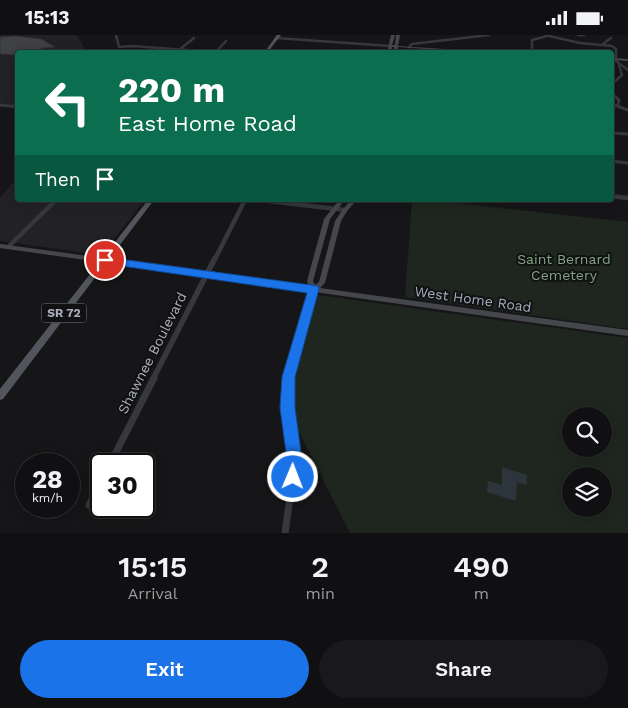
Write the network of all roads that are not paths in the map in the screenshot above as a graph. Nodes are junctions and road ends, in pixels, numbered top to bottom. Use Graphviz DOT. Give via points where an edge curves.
graph roads {
  1 [pos="116,35"];
  2 [pos="393,35"];
  3 [pos="398,35"];
  4 [pos="489,35"];
  5 [pos="546,35"];
  6 [pos="578,35"];
  7 [pos="584,35"];
  8 [pos="277,37"];
  9 [pos="194,38"];
  10 [pos="440,38"];
  11 [pos="611,38"];
  12 [pos="226,41"];
  13 [pos="600,44"];
  14 [pos="390,45"];
  15 [pos="396,46"];
  16 [pos="408,47"];
  17 [pos="175,49"];
  18 [pos="180,49"];
  19 [pos="192,50"];
  20 [pos="218,50"];
  21 [pos="267,50"];
  22 [pos="389,50"];
  23 [pos="395,50"];
  24 [pos="456,50"];
  25 [pos="532,50"];
  26 [pos="614,54"];
  27 [pos="614,59"];
  28 [pos="614,60"];
  29 [pos="628,60"];
  30 [pos="618,65"];
  31 [pos="628,70"];
  32 [pos="622,75"];
  33 [pos="628,76"];
  34 [pos="614,82"];
  35 [pos="614,95"];
  36 [pos="0,105"];
  37 [pos="616,106"];
  38 [pos="15,107"];
  39 [pos="628,110"];
  40 [pos="614,133"];
  41 [pos="628,134"];
  42 [pos="614,161"];
  43 [pos="628,163"];
  44 [pos="614,196"];
  45 [pos="628,198"];
  46 [pos="54,202"];
  47 [pos="149,202"];
  48 [pos="244,202"];
  49 [pos="278,202"];
  50 [pos="340,202"];
  51 [pos="352,202"];
  52 [pos="334,208"];
  53 [pos="345,210"];
  54 [pos="0,246"];
  55 [pos="8,247"];
  56 [pos="105,260"];
  57 [pos="207,275"];
  58 [pos="314,289"];
  59 [pos="628,333"];
  60 [pos="0,397"];
  61 [pos="116,453"];
  62 [pos="285,533"];
  1 -- 17 [label="street" via="119,47"];
  2 -- 14 [label="street"];
  3 -- 15 [label="street"];
  4 -- 10 [label="street"];
  5 -- 13 [label="street"];
  5 -- 25 [label="street" via="532,41"];
  6 -- 7 [label="street"];
  8 -- 14 [label="street"];
  8 -- 21 [label="main road"];
  9 -- 18 [label="street"];
  10 -- 16 [label="street"];
  11 -- 13 [label="street"];
  12 -- 20 [label="street"];
  13 -- 26 [label="street" via="615,48"];
  14 -- 15 [label="street"];
  14 -- 22 [label="street"];
  15 -- 16 [label="street"];
  15 -- 23 [label="street"];
  16 -- 24 [label="street"];
  17 -- 18 [label="street"];
  18 -- 19 [label="street"];
  27 -- 29 [label="street"];
  28 -- 30 [label="street"];
  30 -- 31 [label="street"];
  30 -- 32 [label="street"];
  32 -- 33 [label="street"];
  32 -- 34 [label="street"];
  35 -- 37 [label="street" via="619,99"];
  36 -- 38 [label="street"];
  37 -- 39 [label="street"];
  40 -- 41 [label="street"];
  42 -- 43 [label="street"];
  44 -- 45 [label="street"];
  46 -- 55 [label="street"];
  47 -- 56 [label="main road, SR 72"];
  48 -- 57 [label="street, Shawnee Boulevard"];
  49 -- 52 [label="street"];
  50 -- 52 [label="street"];
  51 -- 53 [label="street"];
  52 -- 53 [label="street"];
  52 -- 58 [label="street" via="320,240 310,281"];
  53 -- 58 [label="street" via="338,221 322,283"];
  54 -- 55 [label="street, West Home Road"];
  55 -- 56 [label="street, West Home Road"];
  56 -- 57 [label="street, West Home Road"];
  56 -- 60 [label="main road, SR 72"];
  57 -- 58 [label="street, West Home Road"];
  57 -- 61 [label="street, Shawnee Boulevard"];
  58 -- 59 [label="street, West Home Road"];
  58 -- 62 [label="street" via="288,377 294,469"];
}
